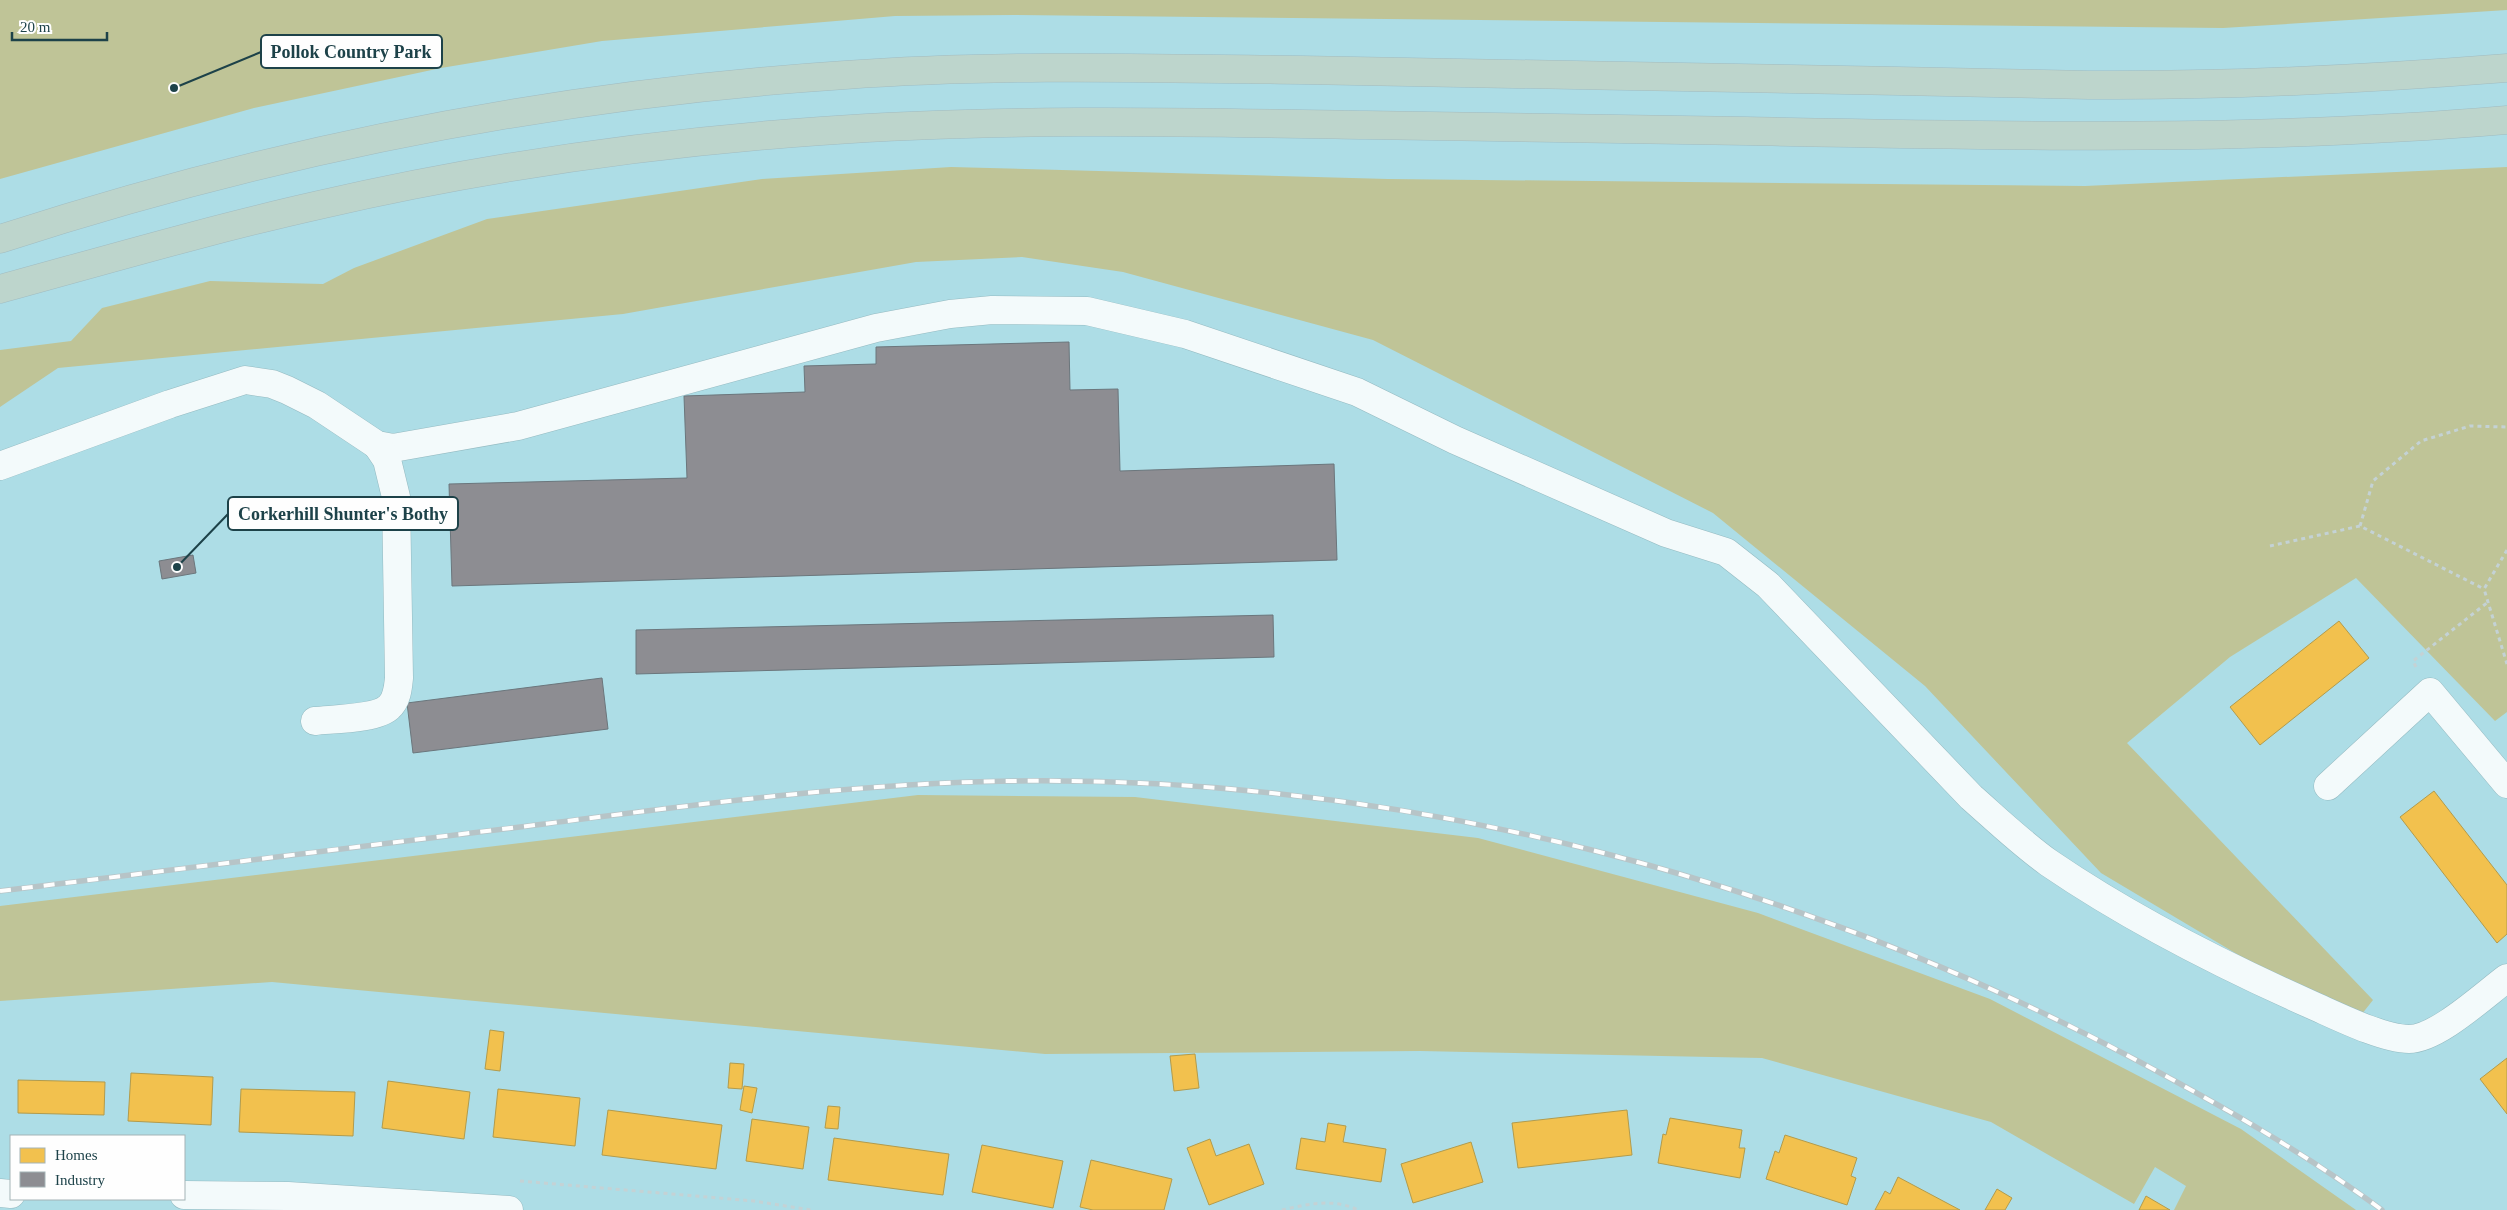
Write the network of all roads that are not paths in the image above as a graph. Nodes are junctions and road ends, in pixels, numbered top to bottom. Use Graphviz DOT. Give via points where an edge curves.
graph roads {
  1 [pos="2507,68"];
  2 [pos="2507,120"];
  3 [pos="0,239"];
  4 [pos="0,289"];
  5 [pos="377,445"];
  6 [pos="0,466"];
  7 [pos="315,721"];
  8 [pos="2503,772"];
  9 [pos="2328,786"];
  10 [pos="2507,978"];
  11 [pos="185,1195"];
  12 [pos="288,1203"];
  13 [pos="509,1210"];
  1 -- 3 [label="highway" via="2350,80 2089,85 1092,67 846,74 524,111 369,139 238,170"];
  2 -- 4 [label="highway" via="2350,131 2195,136 1192,122 1011,123 826,131 597,154 468,174 321,204 153,245"];
  5 -- 6 [label="street" via="317,405 287,390 245,380"];
  5 -- 7 [label="street" via="387,460 396,497 397,693 390,706 379,713"];
  5 -- 10 [label="street" via="393,448 518,426 876,328 950,314 1065,309 1142,323 1194,337 1356,392 1455,440 1666,533 1726,552 1768,585 1971,797 2014,835 2102,897 2251,978 2367,1029 2408,1039 2428,1036"];
  8 -- 9 [label="street" via="2430,692"];
  11 -- 12 [label="street"];
  12 -- 13 [label="street"];
}
